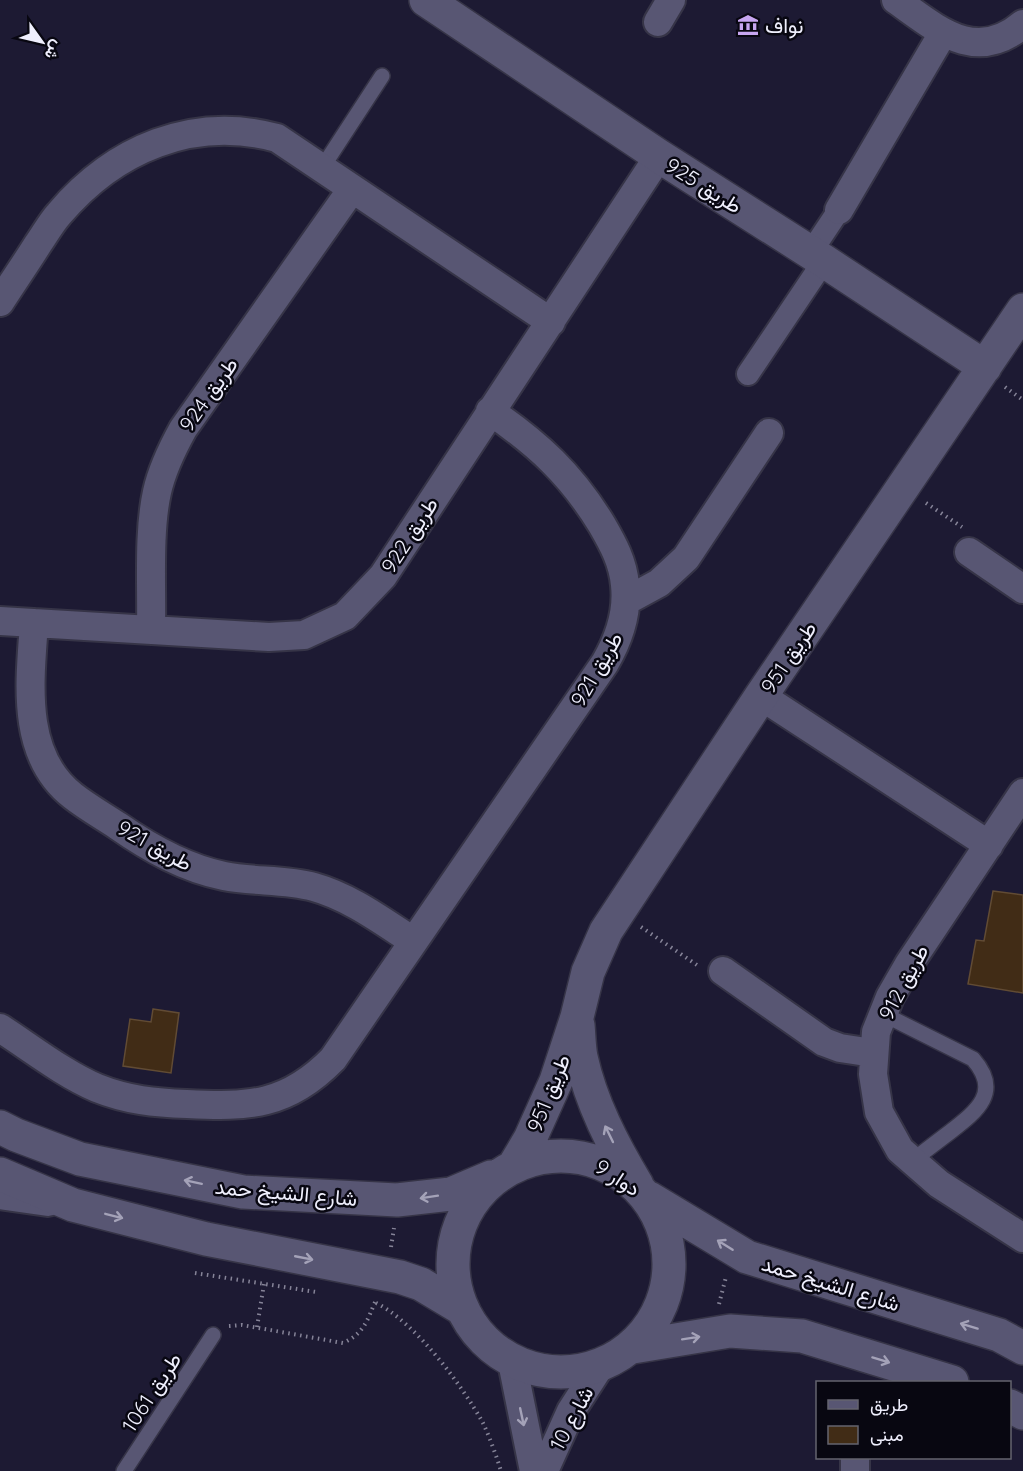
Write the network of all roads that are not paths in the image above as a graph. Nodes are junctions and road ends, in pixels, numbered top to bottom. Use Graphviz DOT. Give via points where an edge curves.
graph roads {
  1 [pos="426,0"];
  2 [pos="896,0"];
  3 [pos="1023,24"];
  4 [pos="943,33"];
  5 [pos="382,76"];
  6 [pos="659,156"];
  7 [pos="321,168"];
  8 [pos="352,189"];
  9 [pos="839,210"];
  10 [pos="817,256"];
  11 [pos="0,302"];
  12 [pos="1023,310"];
  13 [pos="550,322"];
  14 [pos="985,367"];
  15 [pos="748,374"];
  16 [pos="490,411"];
  17 [pos="769,433"];
  18 [pos="969,552"];
  19 [pos="1023,589"];
  20 [pos="626,601"];
  21 [pos="0,621"];
  22 [pos="34,623"];
  23 [pos="151,630"];
  24 [pos="761,696"];
  25 [pos="1023,793"];
  26 [pos="989,845"];
  27 [pos="413,941"];
  28 [pos="723,971"];
  29 [pos="883,1014"];
  30 [pos="577,1017"];
  31 [pos="0,1028"];
  32 [pos="873,1053"];
  33 [pos="0,1127"];
  34 [pos="912,1161"];
  35 [pos="509,1168"];
  36 [pos="0,1174"];
  37 [pos="643,1192"];
  38 [pos="0,1195"];
  39 [pos="73,1205"];
  40 [pos="1023,1238"];
  41 [pos="461,1308"];
  42 [pos="213,1335"];
  43 [pos="633,1347"];
  44 [pos="1023,1348"];
  45 [pos="512,1362"];
  46 [pos="600,1366"];
  47 [pos="946,1381"];
  48 [pos="123,1471"];
  49 [pos="534,1471"];
  50 [pos="544,1471"];
  1 -- 6 [label="street, طريق 925"];
  2 -- 4 [label="street"];
  3 -- 4 [label="street" via="986,42 964,41"];
  4 -- 9 [label="street"];
  5 -- 7 [label="lane"];
  6 -- 10 [label="street, طريق 925"];
  6 -- 13 [label="street, طريق 922"];
  7 -- 8 [label="street"];
  7 -- 11 [label="street" via="277,138 237,130 196,132 153,144 112,167 74,198 58,215"];
  8 -- 13 [label="street"];
  8 -- 23 [label="street, طريق 924" via="172,448 153,513"];
  9 -- 10 [label="street"];
  10 -- 14 [label="street, طريق 925"];
  10 -- 15 [label="street"];
  12 -- 14 [label="street, طريق 951"];
  13 -- 16 [label="street, طريق 922"];
  14 -- 24 [label="street, طريق 951"];
  16 -- 20 [label="street, طريق 921" via="527,436 588,501 618,553"];
  16 -- 23 [label="street, طريق 922" via="383,576 345,616 304,635 269,637"];
  17 -- 20 [label="street" via="686,558 659,583"];
  18 -- 19 [label="street"];
  20 -- 27 [label="street, طريق 921" via="616,644 605,663"];
  21 -- 22 [label="street, طريق 922"];
  22 -- 23 [label="street, طريق 922"];
  22 -- 27 [label="street, طريق 921" via="29,686 34,731 55,777 72,795 145,845 186,865 224,876 314,887 361,908"];
  24 -- 26 [label="street"];
  24 -- 30 [label="street, طريق 951" via="606,931 581,994"];
  25 -- 26 [label="street, طريق 912"];
  26 -- 29 [label="street, طريق 912" via="909,964"];
  27 -- 31 [label="street, طريق 921" via="333,1059 293,1090 261,1102 228,1106 157,1103 115,1095 76,1077"];
  28 -- 32 [label="street" via="824,1042"];
  29 -- 32 [label="street, طريق 912"];
  29 -- 34 [label="lane" via="973,1059 986,1082 986,1095 972,1116"];
  30 -- 35 [label="street, طريق 951" via="548,1101 530,1139"];
  37 -- 30 [label="street, طريق 951, one-way" via="608,1133 590,1089 580,1056"];
  32 -- 34 [label="street, طريق 912" via="879,1112 900,1150"];
  35 -- 33 [label="street, شارع الشيخ حمد, one-way" via="451,1194 397,1200 243,1192 80,1159"];
  34 -- 40 [label="street, طريق 912" via="939,1184"];
  35 -- 37 [label="street, دوار 9" via="550,1155 588,1158"];
  35 -- 41 [label="street, دوار 9" via="480,1191 463,1217 454,1247 453,1278"];
  36 -- 39 [label="street"];
  37 -- 43 [label="street, دوار 9" via="664,1227 670,1259 667,1291 654,1322"];
  44 -- 37 [label="street, شارع الشيخ حمد, one-way" via="999,1335 747,1257"];
  38 -- 39 [label="street"];
  39 -- 41 [label="street, one-way" via="381,1288 421,1284"];
  41 -- 45 [label="street, دوار 9" via="482,1340"];
  42 -- 48 [label="lane, طريق 1061"];
  43 -- 46 [label="street, دوار 9"];
  43 -- 47 [label="street, one-way" via="730,1331 802,1336"];
  45 -- 46 [label="street, دوار 9" via="541,1371 571,1373"];
  45 -- 49 [label="street, شارع 10, one-way"];
  46 -- 50 [label="street, شارع 10" via="571,1411"];
}
